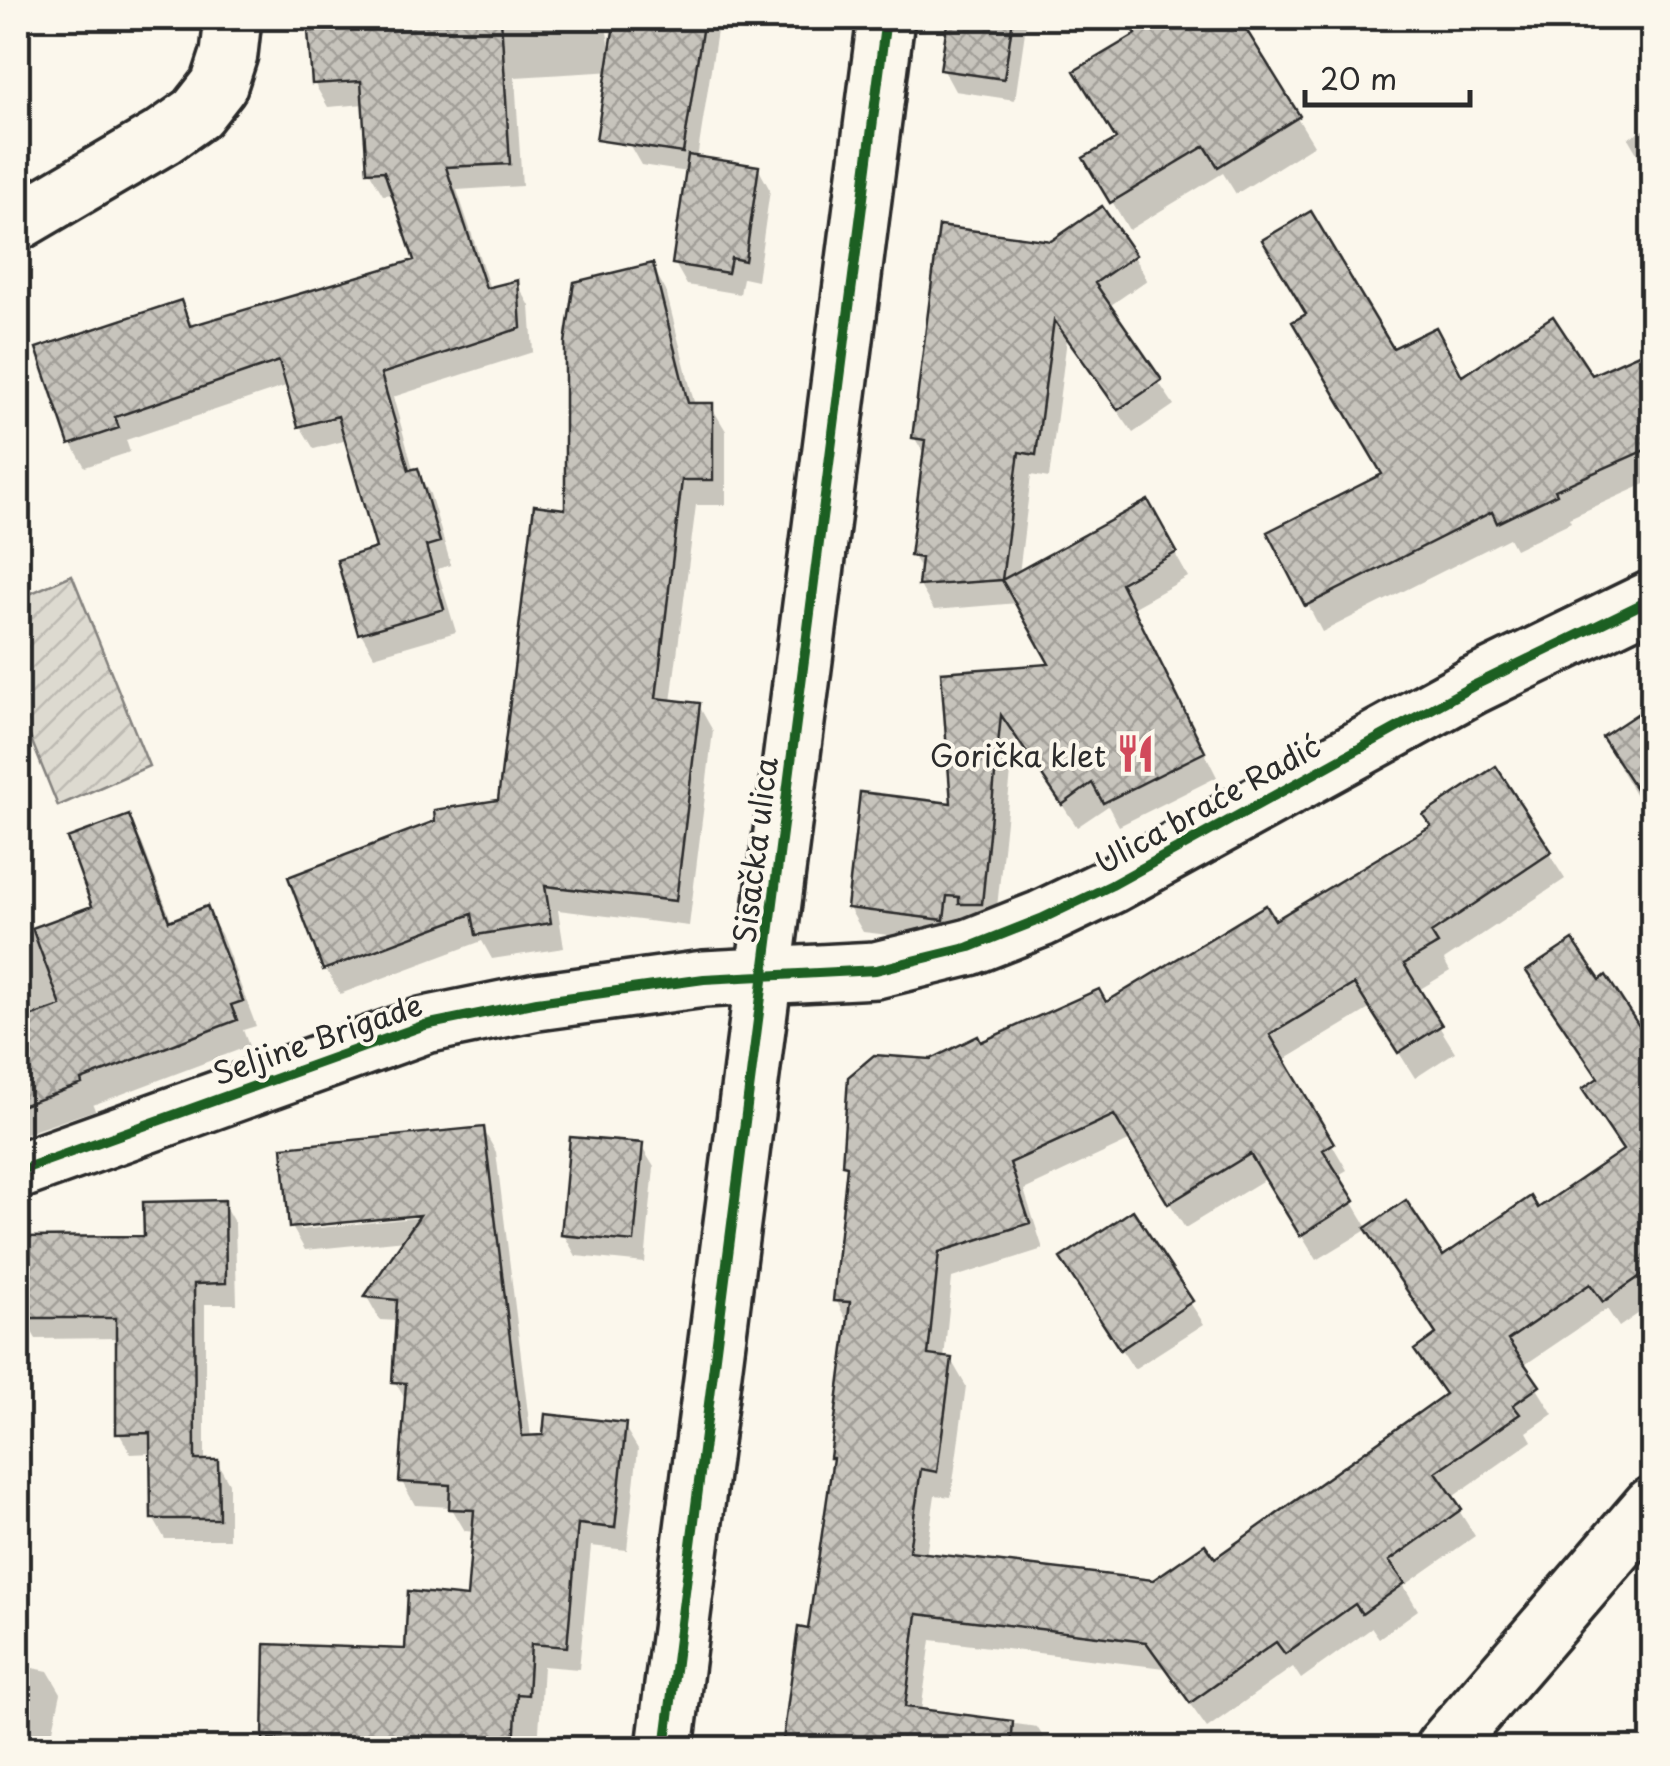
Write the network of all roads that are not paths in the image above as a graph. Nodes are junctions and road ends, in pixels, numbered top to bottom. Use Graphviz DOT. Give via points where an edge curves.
graph roads {
  1 [pos="233,18"];
  2 [pos="886,18"];
  3 [pos="18,222"];
  4 [pos="1652,600"];
  5 [pos="762,978"];
  6 [pos="18,1171"];
  7 [pos="1652,1506"];
  8 [pos="665,1748"];
  9 [pos="1443,1748"];
  1 -- 3 [label="street" via="219,84 198,113"];
  2 -- 5 [label="street, Sisačka ulica"];
  4 -- 5 [label="street, Ulica braće Radić" via="1473,686 1041,919 970,948 876,970"];
  5 -- 6 [label="street, Seljine Brigade" via="704,979 537,1002 425,1025"];
  5 -- 8 [label="street, Sisačka ulica"];
  7 -- 9 [label="street"];
}
